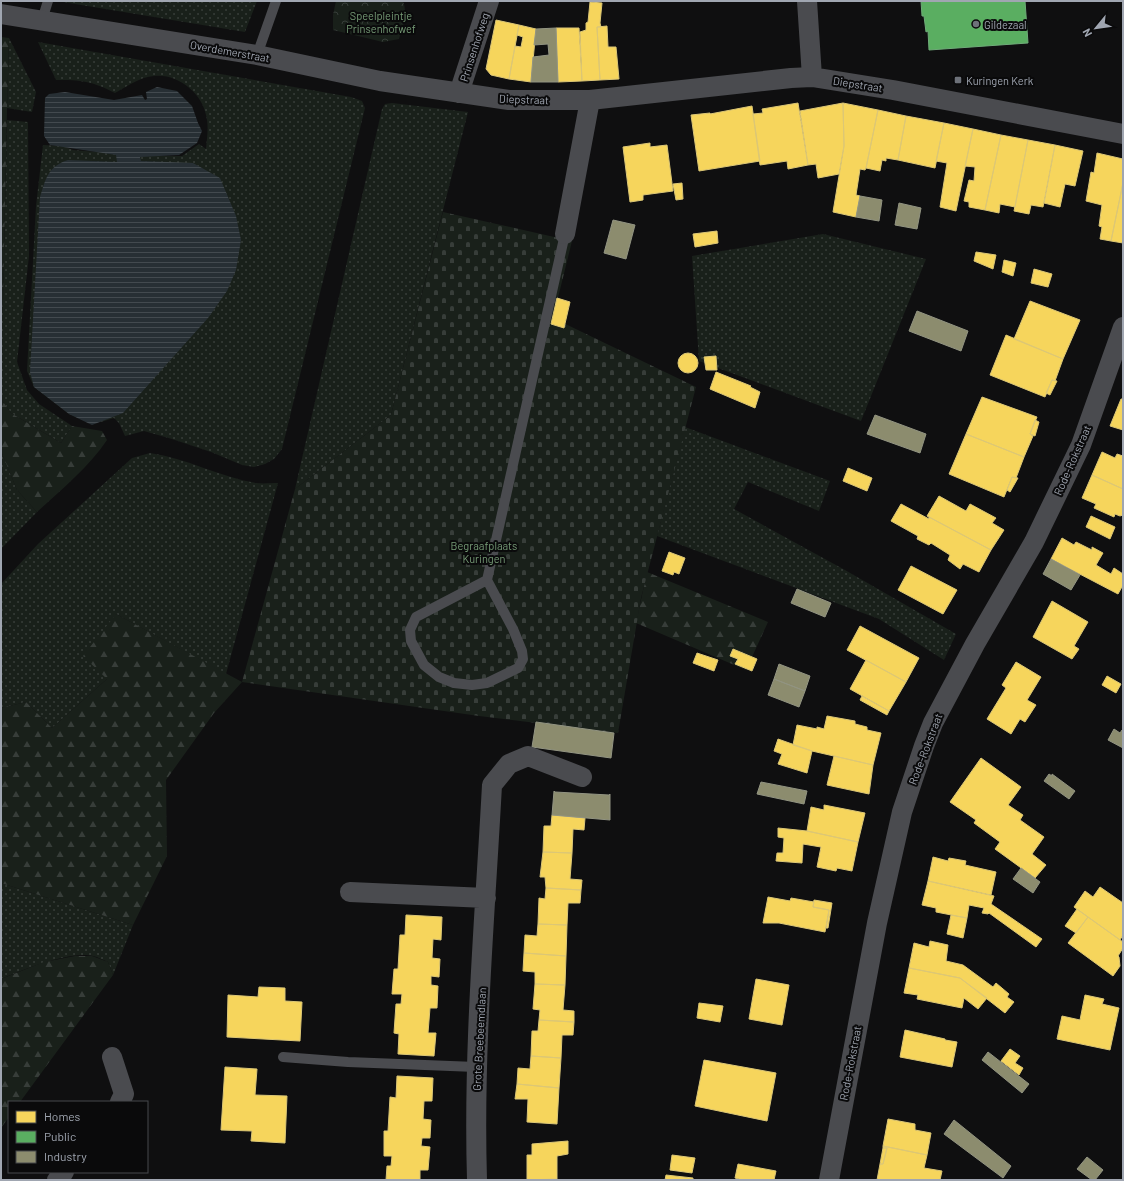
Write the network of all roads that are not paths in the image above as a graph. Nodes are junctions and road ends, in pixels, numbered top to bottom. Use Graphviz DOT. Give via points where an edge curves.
graph roads {
  1 [pos="48,1"];
  2 [pos="276,1"];
  3 [pos="488,1"];
  4 [pos="807,1"];
  5 [pos="2,14"];
  6 [pos="42,20"];
  7 [pos="257,55"];
  8 [pos="812,77"];
  9 [pos="459,93"];
  10 [pos="590,100"];
  11 [pos="1123,134"];
  12 [pos="565,234"];
  13 [pos="1123,327"];
  14 [pos="487,580"];
  15 [pos="582,778"];
  16 [pos="350,892"];
  17 [pos="486,898"];
  18 [pos="112,1057"];
  19 [pos="283,1057"];
  20 [pos="476,1067"];
  21 [pos="120,1101"];
  22 [pos="477,1180"];
  23 [pos="829,1180"];
  1 -- 6 [label="lane"];
  2 -- 7 [label="lane"];
  3 -- 9 [label="street, Prinsenhofweg"];
  4 -- 8 [label="street"];
  5 -- 6 [label="street, Overdemerstraat"];
  6 -- 7 [label="street, Overdemerstraat"];
  7 -- 9 [label="street, Overdemerstraat" via="380,81"];
  8 -- 10 [label="street, Diepstraat"];
  8 -- 11 [label="street, Diepstraat"];
  9 -- 10 [label="street, Diepstraat" via="509,100"];
  10 -- 12 [label="street"];
  12 -- 14 [label="lane"];
  13 -- 23 [label="street, Rode-Rokstraat" via="1080,446 1034,542 975,644 933,723 924,746 902,812 877,923"];
  14 -- 14 [label="lane" via="416,617 410,630 411,641 424,665 439,677 472,685 487,683 518,668 523,659 513,629"];
  15 -- 17 [label="street, Grote Breebeemdlaan" via="528,756 509,764 492,785"];
  16 -- 17 [label="street"];
  17 -- 20 [label="street, Grote Breebeemdlaan"];
  18 -- 21 [label="street" via="124,1094"];
  19 -- 20 [label="lane"];
  20 -- 22 [label="street, Grote Breebeemdlaan"];
}
